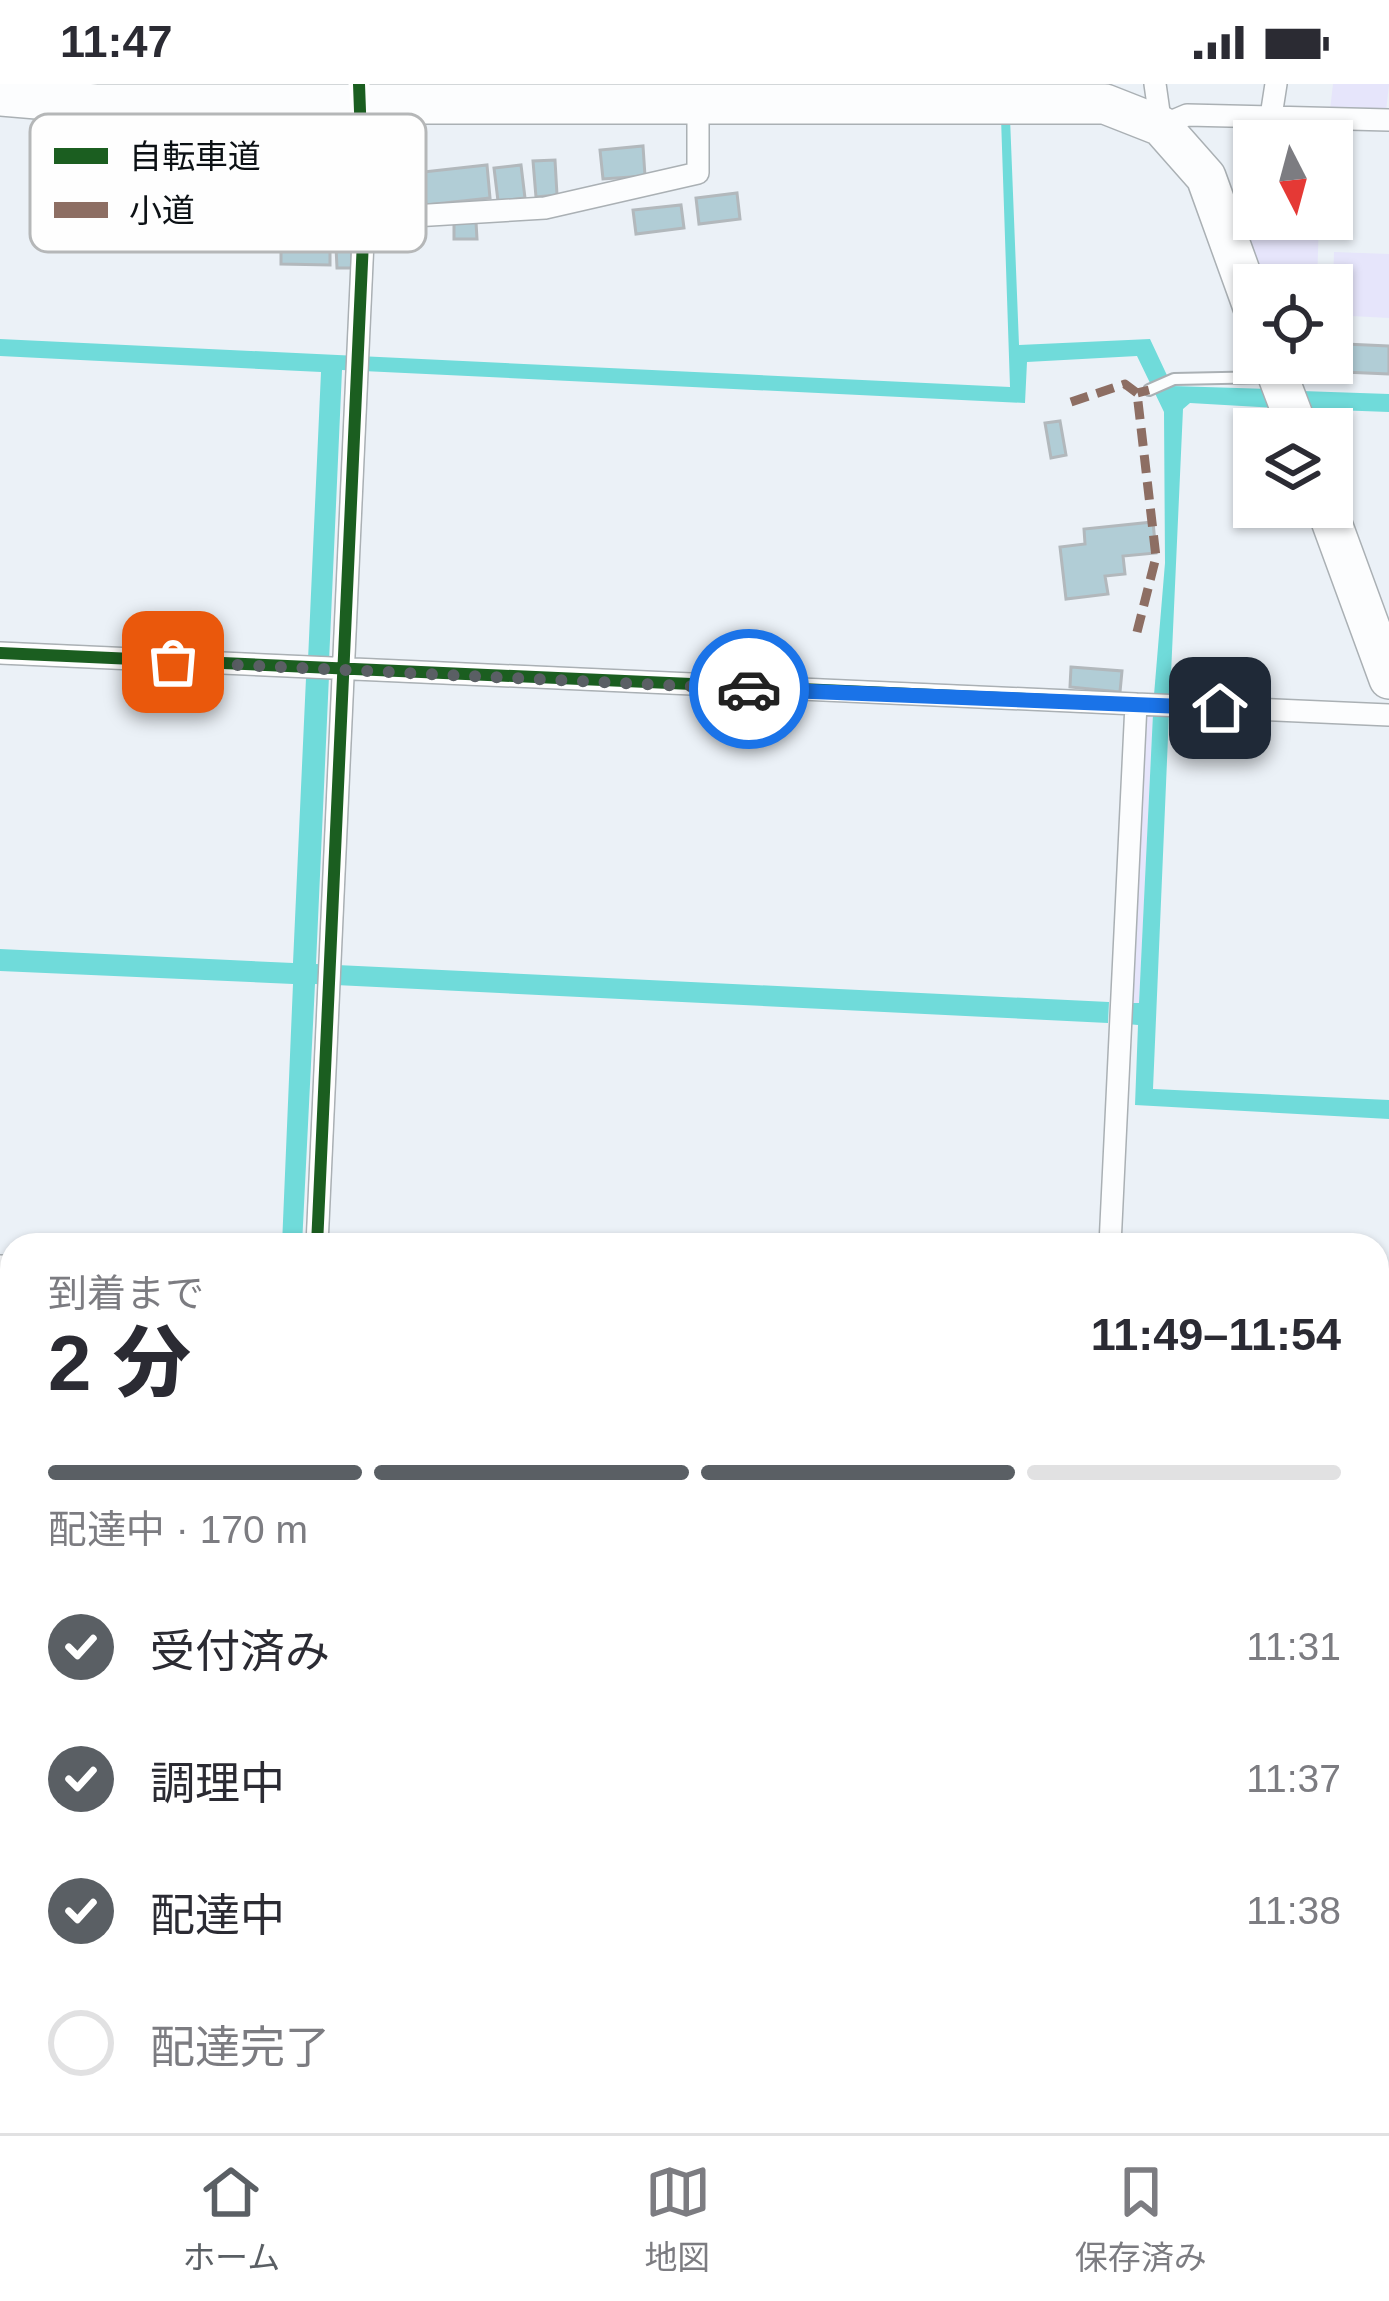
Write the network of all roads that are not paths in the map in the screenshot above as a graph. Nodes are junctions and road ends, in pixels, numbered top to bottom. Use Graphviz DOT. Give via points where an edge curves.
graph roads {
  1 [pos="1155,84"];
  2 [pos="1276,84"];
  3 [pos="575,92"];
  4 [pos="359,93"];
  5 [pos="0,96"];
  6 [pos="698,101"];
  7 [pos="1271,116"];
  8 [pos="1389,120"];
  9 [pos="1161,126"];
  10 [pos="426,215"];
  11 [pos="362,252"];
  12 [pos="1237,264"];
  13 [pos="1233,373"];
  14 [pos="1149,390"];
  15 [pos="1334,528"];
  16 [pos="0,653"];
  17 [pos="346,670"];
  18 [pos="1389,679"];
  19 [pos="1136,704"];
  20 [pos="1389,715"];
  21 [pos="318,1233"];
  22 [pos="1111,1233"];
  1 -- 9 [label="street"];
  2 -- 7 [label="street"];
  3 -- 4 [label="highway"];
  3 -- 6 [label="highway"];
  4 -- 5 [label="highway" via="96,104"];
  6 -- 9 [label="highway" via="1052,100 1105,104"];
  6 -- 10 [label="street" via="698,173 545,208"];
  7 -- 8 [label="street"];
  7 -- 9 [label="street" via="1186,115"];
  9 -- 12 [label="highway" via="1205,177"];
  11 -- 17 [label="street"];
  13 -- 14 [label="lane"];
  15 -- 18 [label="highway"];
  16 -- 17 [label="street"];
  17 -- 19 [label="street"];
  17 -- 21 [label="street"];
  19 -- 20 [label="street"];
  19 -- 22 [label="street"];
}
